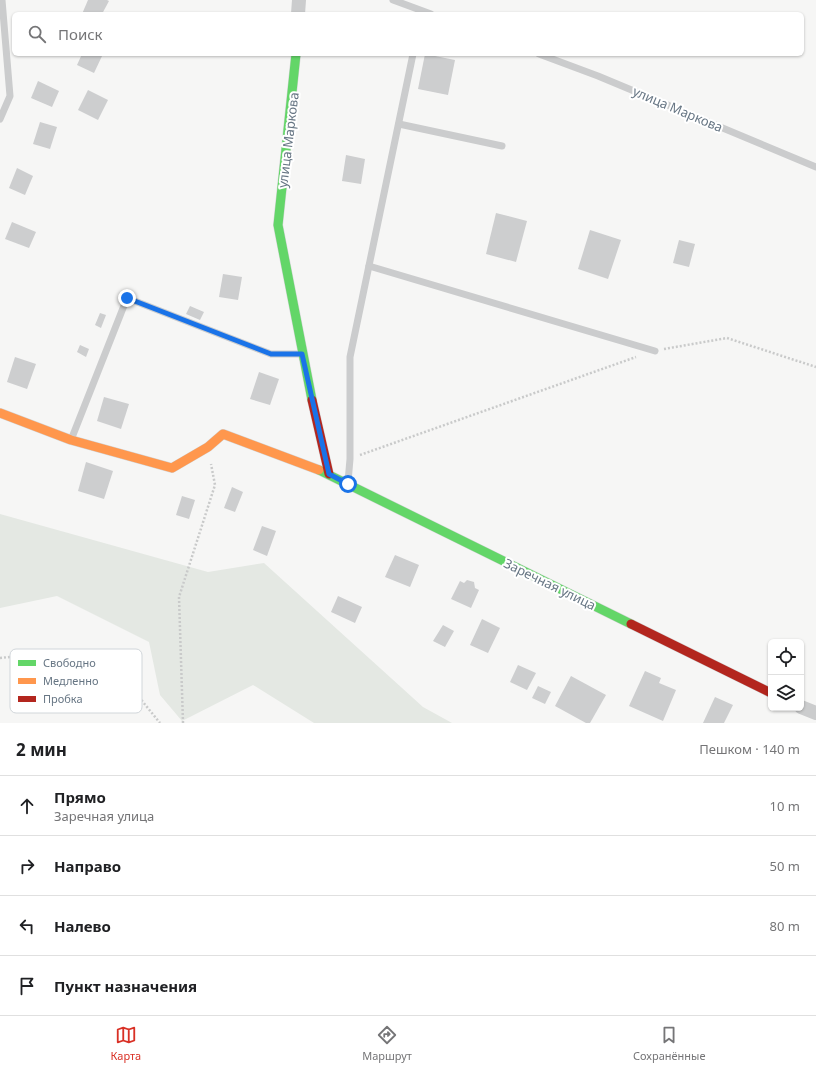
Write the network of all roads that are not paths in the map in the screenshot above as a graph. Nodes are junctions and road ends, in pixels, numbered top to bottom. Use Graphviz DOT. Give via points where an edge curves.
graph roads {
  1 [pos="2,0"];
  2 [pos="299,0"];
  3 [pos="393,0"];
  4 [pos="298,12"];
  5 [pos="422,12"];
  6 [pos="296,56"];
  7 [pos="413,56"];
  8 [pos="544,56"];
  9 [pos="0,119"];
  10 [pos="399,124"];
  11 [pos="502,146"];
  12 [pos="816,167"];
  13 [pos="370,266"];
  14 [pos="655,351"];
  15 [pos="302,354"];
  16 [pos="0,413"];
  17 [pos="71,440"];
  18 [pos="329,474"];
  19 [pos="348,484"];
  20 [pos="768,692"];
  21 [pos="804,708"];
  22 [pos="816,714"];
  1 -- 9 [label="lane" via="10,96"];
  2 -- 4 [label="street"];
  3 -- 5 [label="lane"];
  6 -- 15 [label="street, улица Маркова" via="278,225"];
  7 -- 10 [label="lane"];
  8 -- 12 [label="lane, улица Маркова"];
  10 -- 11 [label="lane"];
  10 -- 13 [label="lane"];
  13 -- 14 [label="lane"];
  13 -- 19 [label="lane" via="350,357"];
  15 -- 17 [label="lane" via="271,354 127,298"];
  15 -- 18 [label="street, улица Маркова"];
  16 -- 17 [label="street"];
  17 -- 18 [label="street, Заречная улица" via="172,468 208,447 223,434"];
  18 -- 19 [label="street, Заречная улица"];
  19 -- 20 [label="street, Заречная улица"];
  21 -- 22 [label="street"];
}
